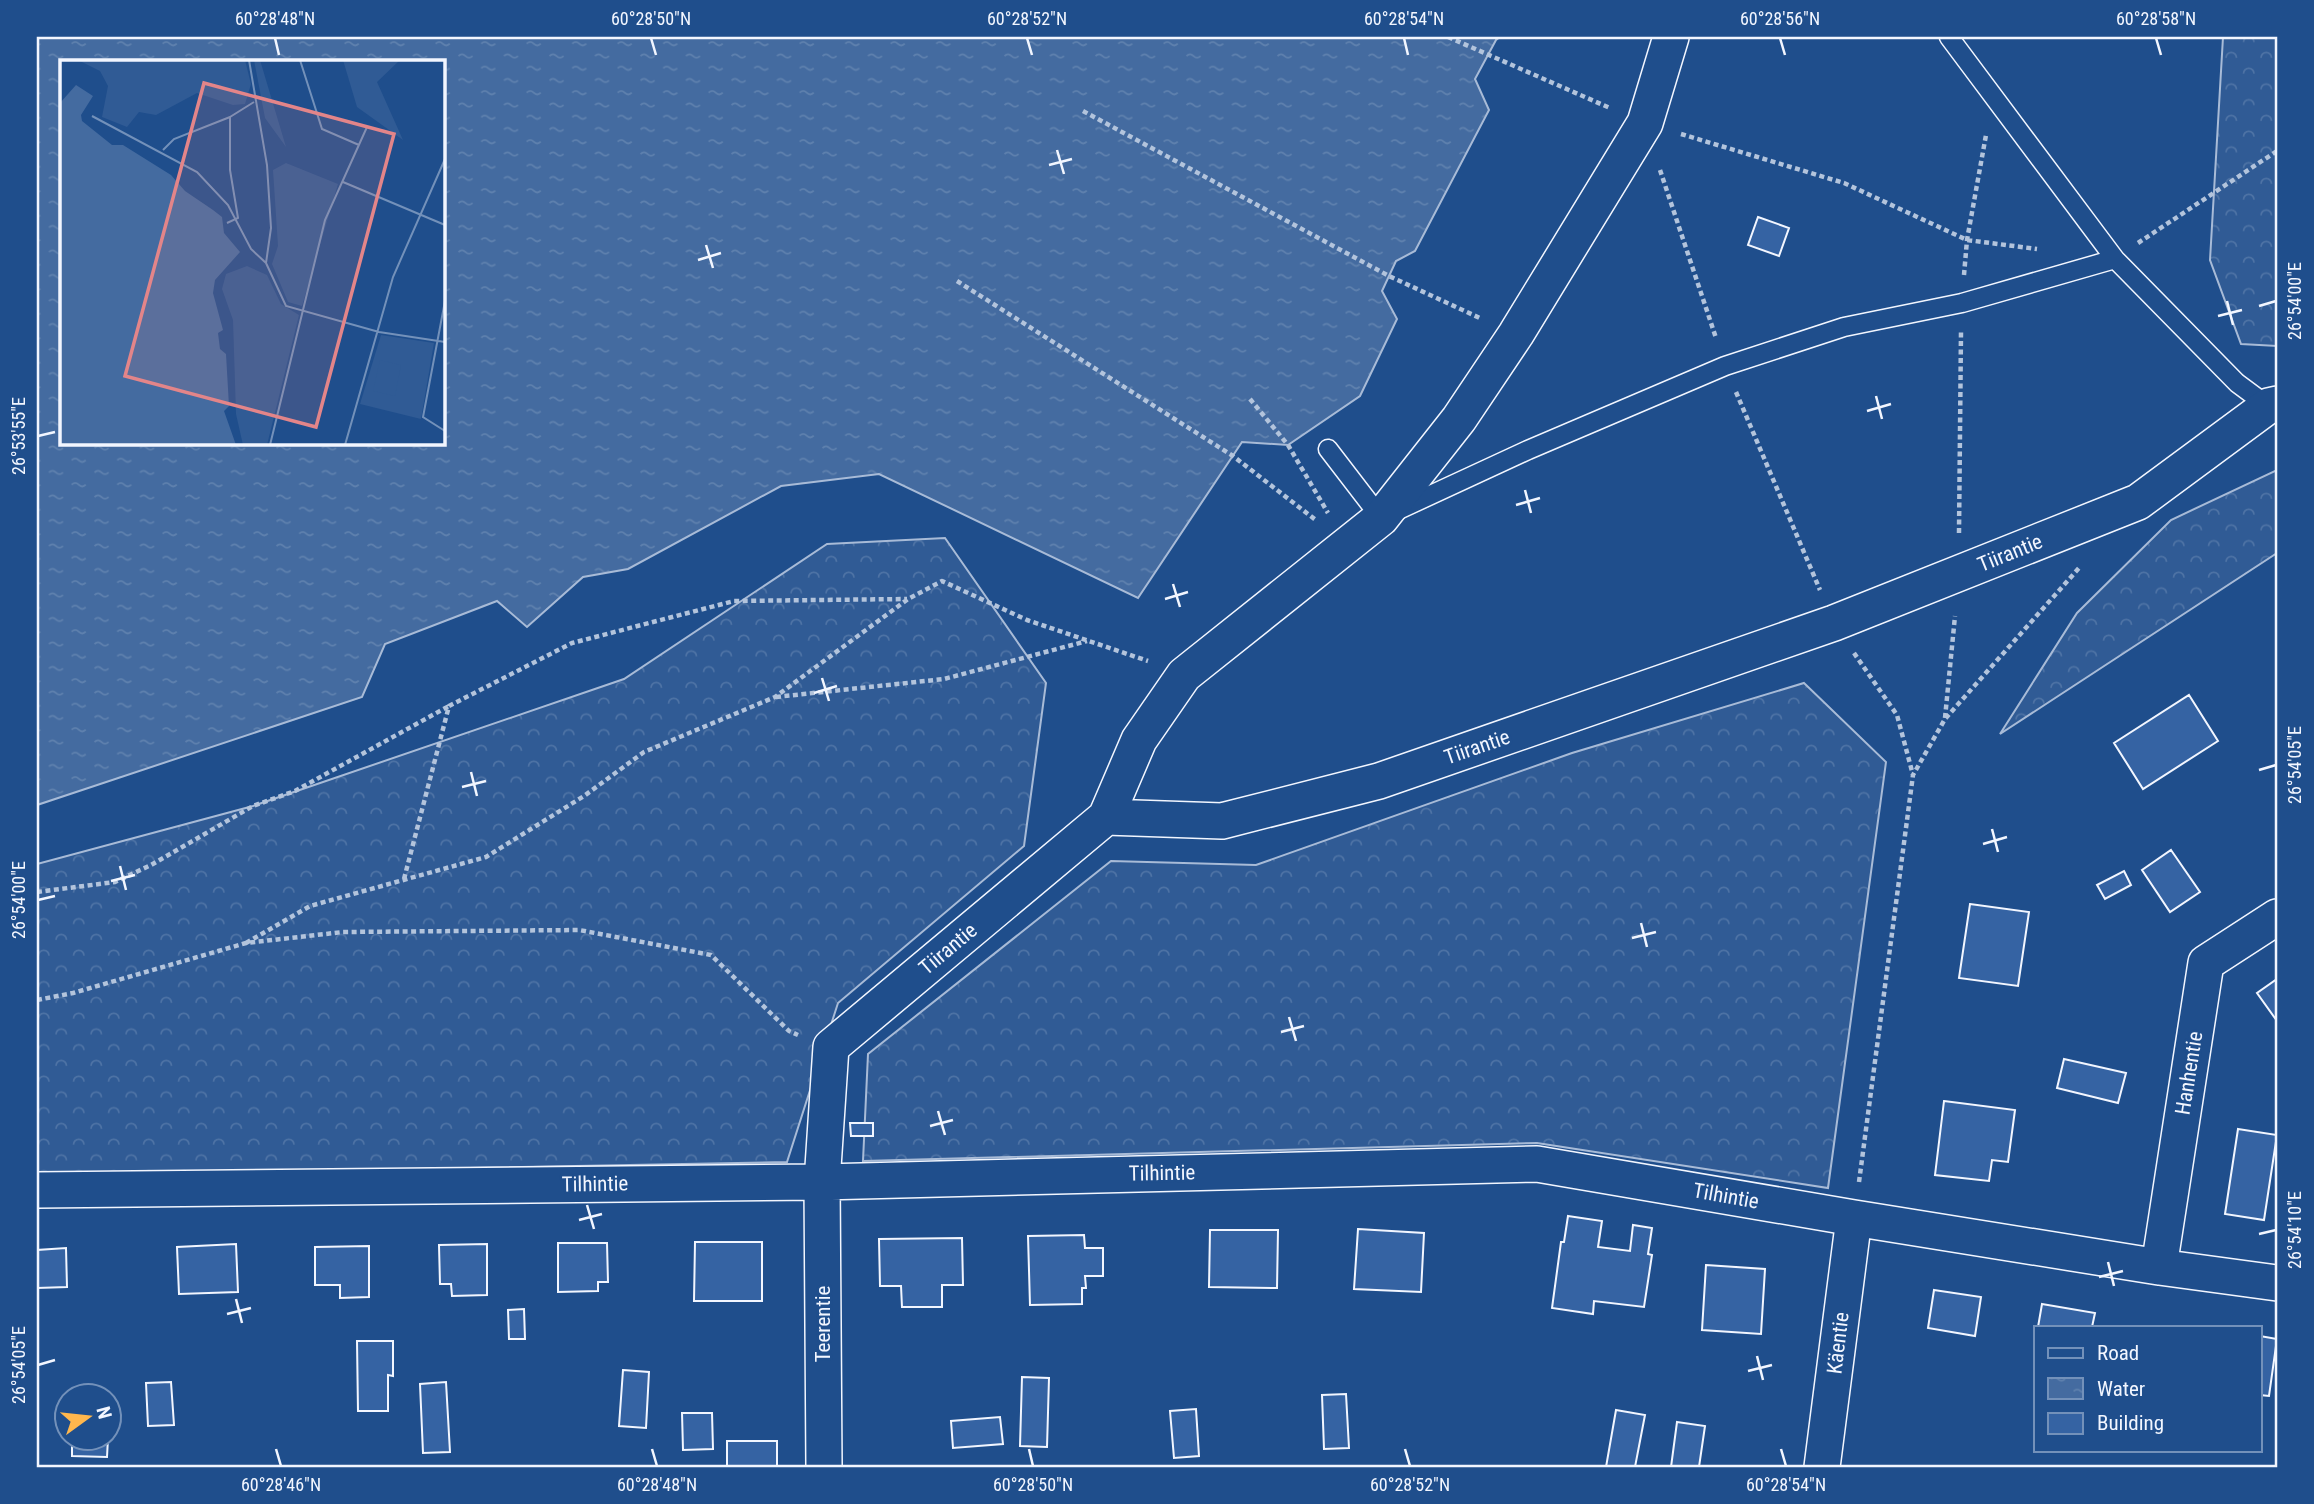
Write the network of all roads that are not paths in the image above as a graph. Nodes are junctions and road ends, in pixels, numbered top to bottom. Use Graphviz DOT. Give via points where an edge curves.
graph roads {
  1 [pos="1671,37"];
  2 [pos="1949,37"];
  3 [pos="2115,259"];
  4 [pos="2273,405"];
  5 [pos="1328,449"];
  6 [pos="1381,518"];
  7 [pos="1106,817"];
  8 [pos="2277,917"];
  9 [pos="822,1182"];
  10 [pos="37,1191"];
  11 [pos="1854,1218"];
  12 [pos="2159,1267"];
  13 [pos="2277,1283"];
  14 [pos="824,1467"];
  15 [pos="1822,1467"];
  1 -- 6 [label="street" via="1645,123 1516,334 1459,419"];
  2 -- 3 [label="lane"];
  3 -- 4 [label="lane" via="2237,383"];
  3 -- 6 [label="lane" via="1962,303 1844,327 1726,366"];
  4 -- 7 [label="street, Tiirantie" via="2138,502 1834,623 1378,781 1222,821"];
  5 -- 6 [label="lane"];
  6 -- 7 [label="street" via="1184,675 1139,740"];
  7 -- 9 [label="street, Tiirantie" via="831,1047"];
  8 -- 12 [label="street, Hanhentie" via="2206,963"];
  9 -- 10 [label="street, Tilhintie"];
  9 -- 11 [label="street, Tilhintie" via="1537,1164"];
  9 -- 14 [label="street, Teerentie"];
  11 -- 12 [label="street, Tilhintie"];
  11 -- 15 [label="street, Käentie"];
  12 -- 13 [label="street, Tilhintie"];
}
